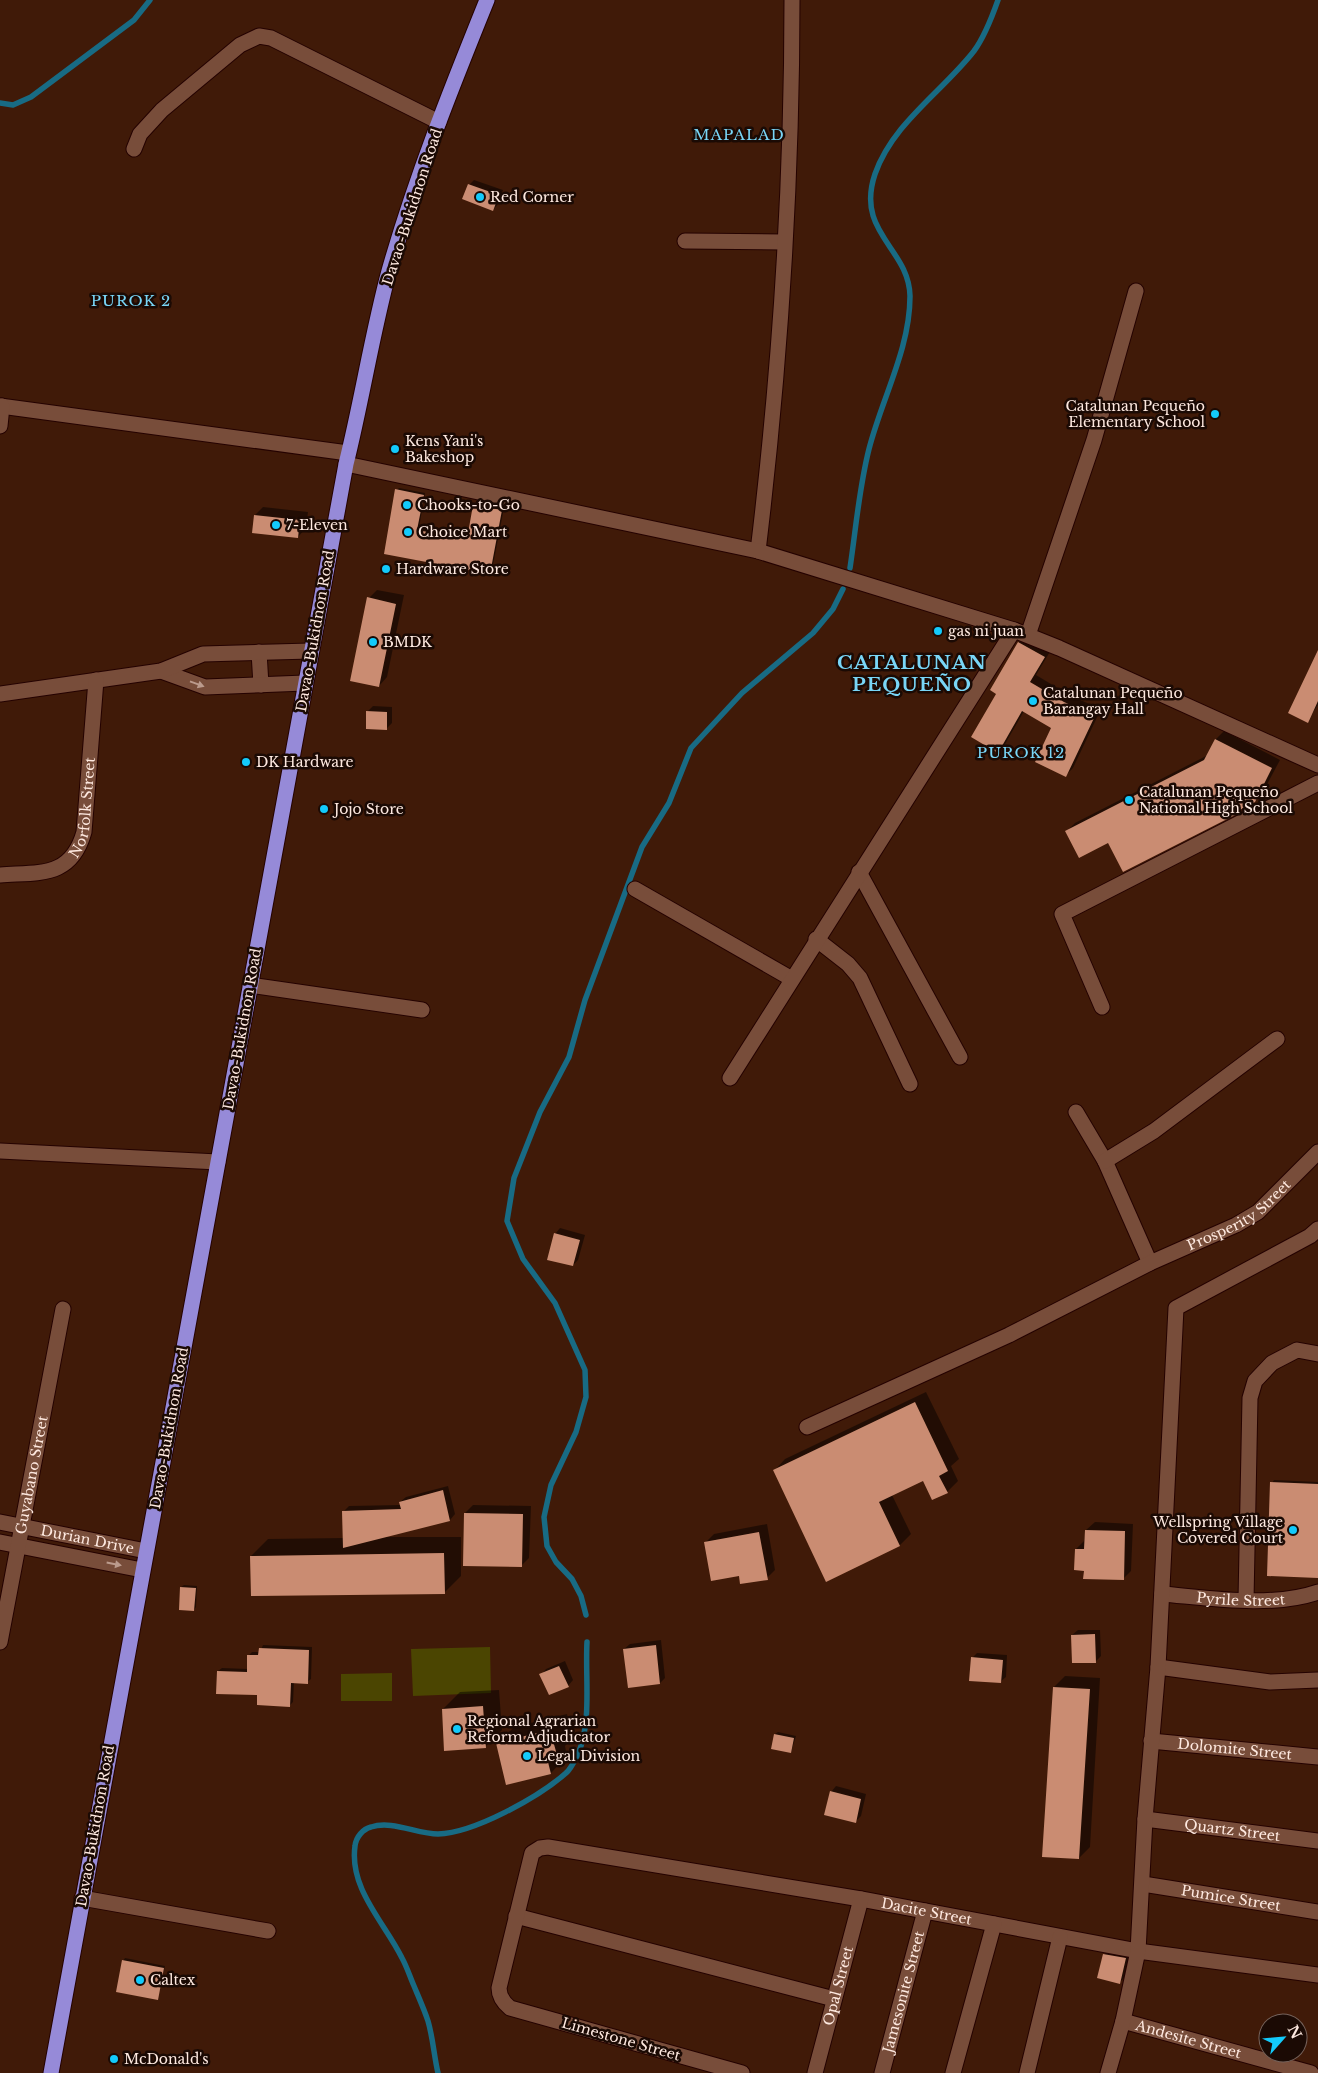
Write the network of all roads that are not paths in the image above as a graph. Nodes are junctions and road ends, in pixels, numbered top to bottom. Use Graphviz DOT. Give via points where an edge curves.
graph roads {
  1 [pos="487,0"];
  2 [pos="792,0"];
  3 [pos="439,122"];
  4 [pos="134,149"];
  5 [pos="685,242"];
  6 [pos="784,242"];
  7 [pos="1136,291"];
  8 [pos="1,406"];
  9 [pos="0,426"];
  10 [pos="347,458"];
  11 [pos="758,551"];
  12 [pos="1021,632"];
  13 [pos="311,651"];
  14 [pos="259,652"];
  15 [pos="162,671"];
  16 [pos="96,680"];
  17 [pos="306,683"];
  18 [pos="261,685"];
  19 [pos="0,694"];
  20 [pos="1318,765"];
  21 [pos="1318,783"];
  22 [pos="859,872"];
  23 [pos="0,875"];
  24 [pos="635,889"];
  25 [pos="816,940"];
  26 [pos="792,979"];
  27 [pos="250,985"];
  28 [pos="1102,1008"];
  29 [pos="422,1010"];
  30 [pos="1277,1039"];
  31 [pos="960,1057"];
  32 [pos="730,1078"];
  33 [pos="910,1084"];
  34 [pos="1076,1112"];
  35 [pos="0,1151"];
  36 [pos="1318,1152"];
  37 [pos="1105,1160"];
  38 [pos="218,1162"];
  39 [pos="1315,1236"];
  40 [pos="1150,1263"];
  41 [pos="63,1309"];
  42 [pos="1318,1354"];
  43 [pos="807,1427"];
  44 [pos="0,1522"];
  45 [pos="22,1527"];
  46 [pos="85,1539"];
  47 [pos="0,1542"];
  48 [pos="18,1546"];
  49 [pos="146,1551"];
  50 [pos="82,1558"];
  51 [pos="142,1570"];
  52 [pos="1318,1592"];
  53 [pos="1162,1594"];
  54 [pos="1246,1600"];
  55 [pos="0,1642"];
  56 [pos="1158,1667"];
  57 [pos="1318,1680"];
  58 [pos="1151,1741"];
  59 [pos="1318,1757"];
  60 [pos="1145,1819"];
  61 [pos="1318,1841"];
  62 [pos="1143,1884"];
  63 [pos="82,1898"];
  64 [pos="861,1899"];
  65 [pos="925,1912"];
  66 [pos="1318,1912"];
  67 [pos="516,1916"];
  68 [pos="994,1924"];
  69 [pos="268,1931"];
  70 [pos="1060,1937"];
  71 [pos="1138,1951"];
  72 [pos="1318,1975"];
  73 [pos="834,1999"];
  74 [pos="1122,2021"];
  75 [pos="51,2073"];
  76 [pos="742,2073"];
  77 [pos="815,2073"];
  78 [pos="882,2073"];
  79 [pos="953,2073"];
  80 [pos="1027,2073"];
  81 [pos="1108,2073"];
  82 [pos="1311,2073"];
  1 -- 3 [label="highway, Davao-Bukidnon Road"];
  2 -- 6 [label="street"];
  3 -- 4 [label="street" via="271,38 259,36 240,45 162,110 140,134"];
  3 -- 10 [label="highway, Davao-Bukidnon Road" via="389,272"];
  5 -- 6 [label="street"];
  6 -- 11 [label="street" via="776,390"];
  7 -- 12 [label="street" via="1094,440"];
  8 -- 9 [label="street"];
  8 -- 10 [label="street"];
  10 -- 11 [label="street"];
  10 -- 13 [label="highway, Davao-Bukidnon Road"];
  11 -- 12 [label="street"];
  12 -- 20 [label="street"];
  12 -- 22 [label="street"];
  13 -- 14 [label="street"];
  13 -- 17 [label="highway, Davao-Bukidnon Road"];
  14 -- 15 [label="street" via="203,654"];
  14 -- 18 [label="street"];
  15 -- 16 [label="street"];
  15 -- 18 [label="street, one-way" via="205,687"];
  16 -- 19 [label="street"];
  16 -- 23 [label="street, Norfolk Street" via="80,848 71,860 58,868"];
  17 -- 18 [label="street"];
  17 -- 27 [label="highway, Davao-Bukidnon Road"];
  21 -- 28 [label="street" via="1062,914"];
  22 -- 25 [label="street"];
  22 -- 31 [label="street"];
  24 -- 26 [label="street"];
  25 -- 26 [label="street"];
  25 -- 33 [label="street" via="848,964 860,978"];
  26 -- 32 [label="street"];
  27 -- 29 [label="street"];
  27 -- 38 [label="highway, Davao-Bukidnon Road"];
  30 -- 37 [label="street" via="1154,1132"];
  34 -- 37 [label="street"];
  35 -- 38 [label="street"];
  36 -- 40 [label="street, Prosperity Street" via="1258,1212"];
  37 -- 40 [label="street"];
  38 -- 49 [label="highway, Davao-Bukidnon Road"];
  39 -- 53 [label="street" via="1176,1308"];
  40 -- 43 [label="street, Prosperity Street" via="1008,1335"];
  41 -- 45 [label="street, Guyabano Street"];
  42 -- 54 [label="street" via="1297,1350 1272,1363 1255,1381 1250,1398"];
  44 -- 45 [label="street, Durian Drive"];
  45 -- 46 [label="street, Durian Drive"];
  45 -- 48 [label="street, Guyabano Street"];
  46 -- 49 [label="street, Durian Drive"];
  46 -- 50 [label="street"];
  47 -- 48 [label="street, Durian Drive"];
  48 -- 50 [label="street, Durian Drive"];
  48 -- 55 [label="street, Guyabano Street"];
  49 -- 51 [label="highway, Davao-Bukidnon Road"];
  50 -- 51 [label="street, Durian Drive, one-way"];
  51 -- 63 [label="highway, Davao-Bukidnon Road"];
  52 -- 54 [label="street, Pyrile Street"];
  53 -- 54 [label="street, Pyrile Street"];
  53 -- 56 [label="street"];
  56 -- 57 [label="street" via="1270,1682"];
  56 -- 58 [label="street"];
  58 -- 59 [label="street, Dolomite Street"];
  58 -- 60 [label="street"];
  60 -- 61 [label="street, Quartz Street"];
  60 -- 62 [label="street"];
  62 -- 66 [label="street, Pumice Street"];
  62 -- 71 [label="street"];
  63 -- 69 [label="street"];
  63 -- 75 [label="highway, Davao-Bukidnon Road"];
  64 -- 65 [label="street, Dacite Street"];
  64 -- 67 [label="street, Dacite Street" via="548,1847 536,1850 529,1860"];
  64 -- 73 [label="street, Opal Street"];
  65 -- 68 [label="street, Dacite Street"];
  65 -- 78 [label="street, Jamesonite Street"];
  67 -- 73 [label="street"];
  67 -- 76 [label="street, Limestone Street" via="499,1988 502,2000 510,2008"];
  68 -- 70 [label="street, Dacite Street"];
  68 -- 79 [label="street"];
  70 -- 71 [label="street, Dacite Street"];
  70 -- 80 [label="street"];
  71 -- 72 [label="street, Dacite Street"];
  71 -- 74 [label="street"];
  73 -- 77 [label="street, Opal Street"];
  74 -- 81 [label="street"];
  74 -- 82 [label="street, Andesite Street"];
}
